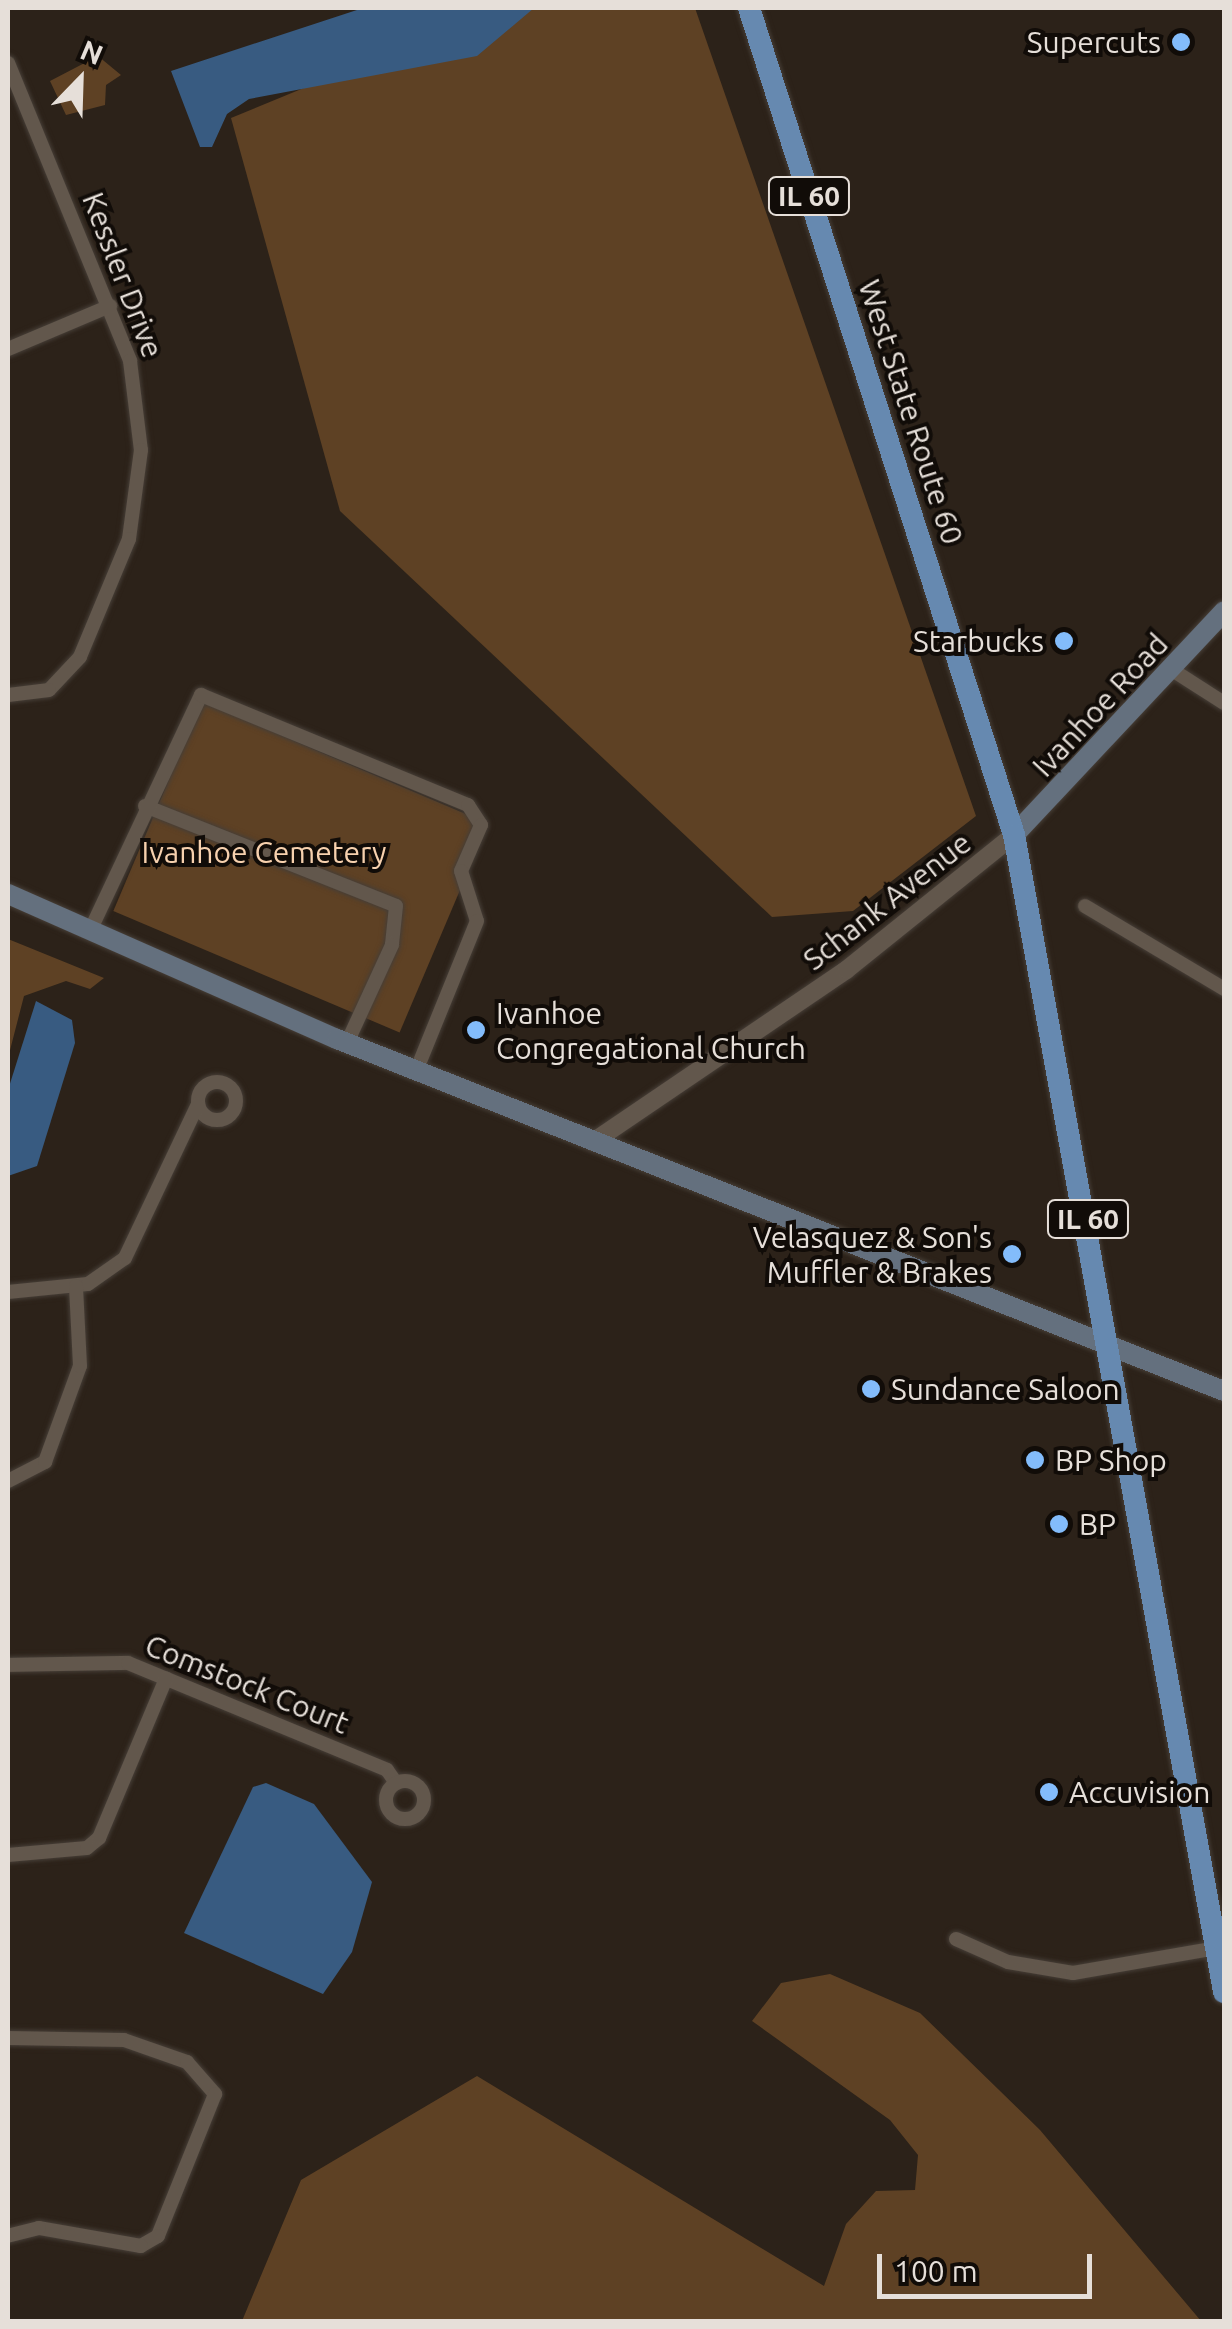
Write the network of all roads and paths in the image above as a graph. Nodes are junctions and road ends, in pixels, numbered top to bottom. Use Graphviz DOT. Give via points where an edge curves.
graph roads {
  1 [pos="748,8"];
  2 [pos="8,63"];
  3 [pos="110,306"];
  4 [pos="8,349"];
  5 [pos="1224,611"];
  6 [pos="1174,670"];
  7 [pos="8,695"];
  8 [pos="1224,703"];
  9 [pos="144,806"];
  10 [pos="1014,835"];
  11 [pos="8,894"];
  12 [pos="1085,906"];
  13 [pos="90,931"];
  14 [pos="1224,990"];
  15 [pos="347,1043"];
  16 [pos="416,1071"];
  17 [pos="198,1104"];
  18 [pos="593,1142"];
  19 [pos="76,1286"];
  20 [pos="8,1292"];
  21 [pos="1110,1346"];
  22 [pos="1224,1391"];
  23 [pos="8,1481"];
  24 [pos="8,1666"];
  25 [pos="166,1679"];
  26 [pos="396,1783"];
  27 [pos="8,1854"];
  28 [pos="956,1940"];
  29 [pos="1220,1948"];
  30 [pos="1224,1992"];
  31 [pos="8,2038"];
  32 [pos="8,2236"];
  1 -- 10 [label="main road, West State Route 60 / IL 60"];
  2 -- 3 [label="street, Kessler Drive"];
  3 -- 4 [label="street"];
  3 -- 7 [label="street, Kessler Drive" via="140,411 129,539 70,672 34,696"];
  5 -- 6 [label="main road, Ivanhoe Road"];
  6 -- 8 [label="street"];
  6 -- 10 [label="main road, Ivanhoe Road"];
  9 -- 13 [label="street"];
  9 -- 15 [label="street" via="396,906 392,944"];
  9 -- 16 [label="street" via="201,694 474,808 481,825 462,870 476,921"];
  10 -- 18 [label="street, Schank Avenue" via="846,970"];
  10 -- 21 [label="main road, IL 60"];
  11 -- 13 [label="main road"];
  12 -- 14 [label="street"];
  13 -- 15 [label="main road"];
  15 -- 16 [label="main road"];
  16 -- 18 [label="main road"];
  17 -- 19 [label="street" via="125,1258"];
  18 -- 21 [label="main road"];
  19 -- 20 [label="street"];
  19 -- 23 [label="street" via="80,1366 45,1462"];
  21 -- 22 [label="main road"];
  21 -- 29 [label="main road, IL 60"];
  24 -- 25 [label="street, Comstock Court" via="128,1663"];
  25 -- 26 [label="street, Comstock Court" via="387,1770"];
  25 -- 27 [label="street" via="99,1838 84,1848"];
  28 -- 29 [label="street" via="1008,1962 1073,1973"];
  29 -- 30 [label="main road, IL 60"];
  31 -- 32 [label="street" via="124,2040 187,2062 215,2094 158,2236 141,2246 39,2228"];
}
